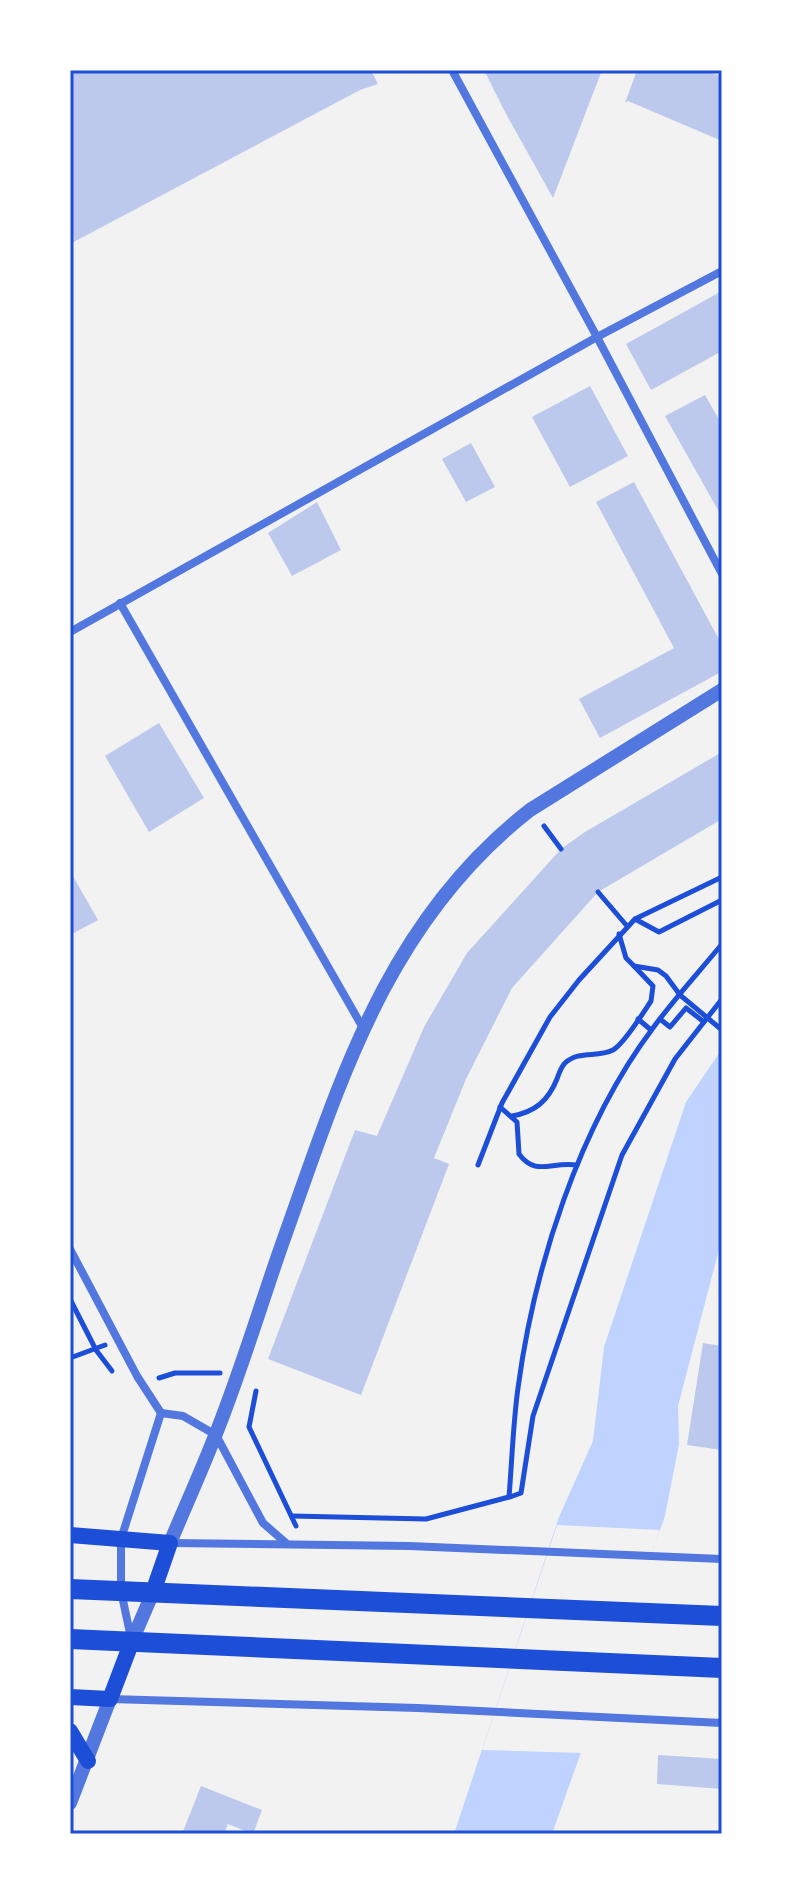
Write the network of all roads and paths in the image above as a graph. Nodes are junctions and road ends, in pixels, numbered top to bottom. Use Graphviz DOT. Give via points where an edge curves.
graph roads {
  1 [pos="452,70"];
  2 [pos="722,271"];
  3 [pos="597,337"];
  4 [pos="722,574"];
  5 [pos="120,603"];
  6 [pos="70,632"];
  7 [pos="722,690"];
  8 [pos="544,826"];
  9 [pos="561,849"];
  10 [pos="722,877"];
  11 [pos="598,892"];
  12 [pos="722,900"];
  13 [pos="635,919"];
  14 [pos="627,926"];
  15 [pos="619,933"];
  16 [pos="722,944"];
  17 [pos="634,966"];
  18 [pos="683,997"];
  19 [pos="722,999"];
  20 [pos="638,1019"];
  21 [pos="660,1019"];
  22 [pos="704,1022"];
  23 [pos="363,1028"];
  24 [pos="651,1030"];
  25 [pos="722,1030"];
  26 [pos="500,1107"];
  27 [pos="512,1116"];
  28 [pos="478,1165"];
  29 [pos="577,1165"];
  30 [pos="70,1249"];
  31 [pos="70,1299"];
  32 [pos="117,1339"];
  33 [pos="96,1350"];
  34 [pos="70,1358"];
  35 [pos="113,1373"];
  36 [pos="236,1375"];
  37 [pos="142,1384"];
  38 [pos="161,1413"];
  39 [pos="216,1435"];
  40 [pos="509,1497"];
  41 [pos="292,1516"];
  42 [pos="296,1526"];
  43 [pos="70,1535"];
  44 [pos="121,1539"];
  45 [pos="170,1543"];
  46 [pos="286,1544"];
  47 [pos="722,1559"];
  48 [pos="70,1589"];
  49 [pos="121,1591"];
  50 [pos="153,1592"];
  51 [pos="722,1616"];
  52 [pos="70,1639"];
  53 [pos="132,1641"];
  54 [pos="722,1668"];
  55 [pos="70,1697"];
  56 [pos="110,1699"];
  57 [pos="722,1723"];
  58 [pos="70,1731"];
  59 [pos="88,1761"];
  60 [pos="70,1803"];
  1 -- 3 [label="street"];
  2 -- 3 [label="street"];
  3 -- 4 [label="street"];
  3 -- 5 [label="street"];
  5 -- 6 [label="street"];
  5 -- 23 [label="street"];
  7 -- 23 [label="street" via="502,832 414,934"];
  8 -- 9 [label="path"];
  10 -- 13 [label="path"];
  11 -- 14 [label="path"];
  12 -- 13 [label="path" via="659,932"];
  13 -- 14 [label="path"];
  14 -- 15 [label="path"];
  15 -- 17 [label="path"];
  15 -- 26 [label="path" via="550,1017"];
  16 -- 18 [label="path"];
  17 -- 18 [label="path" via="658,970"];
  17 -- 20 [label="path" via="653,986 651,1001"];
  18 -- 21 [label="path"];
  18 -- 25 [label="path"];
  19 -- 22 [label="path"];
  20 -- 24 [label="path"];
  20 -- 27 [label="path" via="611,1051 582,1054 562,1065 546,1101"];
  21 -- 22 [label="path" via="670,1027 686,1008"];
  21 -- 24 [label="path"];
  22 -- 40 [label="path" via="675,1059 622,1155 533,1416 521,1493"];
  23 -- 36 [label="street"];
  24 -- 29 [label="path"];
  26 -- 27 [label="path"];
  26 -- 28 [label="path"];
  27 -- 29 [label="path" via="519,1154 531,1167"];
  29 -- 40 [label="path" via="551,1236 518,1388"];
  30 -- 32 [label="street"];
  31 -- 33 [label="path"];
  32 -- 33 [label="path"];
  32 -- 37 [label="street"];
  33 -- 34 [label="path"];
  33 -- 35 [label="path"];
  36 -- 37 [label="path" via="175,1373"];
  36 -- 39 [label="street"];
  36 -- 41 [label="path" via="258,1384 249,1427"];
  37 -- 38 [label="street"];
  38 -- 39 [label="street" via="183,1416"];
  38 -- 44 [label="street"];
  39 -- 45 [label="street"];
  39 -- 46 [label="street" via="263,1523"];
  40 -- 41 [label="path" via="426,1519"];
  41 -- 42 [label="path"];
  43 -- 44 [label="main road"];
  44 -- 45 [label="main road"];
  44 -- 49 [label="street"];
  45 -- 46 [label="street"];
  45 -- 50 [label="main road"];
  46 -- 47 [label="street"];
  48 -- 49 [label="main road"];
  49 -- 50 [label="main road"];
  49 -- 53 [label="street"];
  50 -- 51 [label="main road"];
  50 -- 53 [label="street"];
  52 -- 53 [label="main road"];
  53 -- 54 [label="main road"];
  53 -- 56 [label="main road"];
  55 -- 56 [label="main road"];
  56 -- 57 [label="street"];
  56 -- 59 [label="street"];
  58 -- 59 [label="main road"];
  59 -- 60 [label="street"];
}
